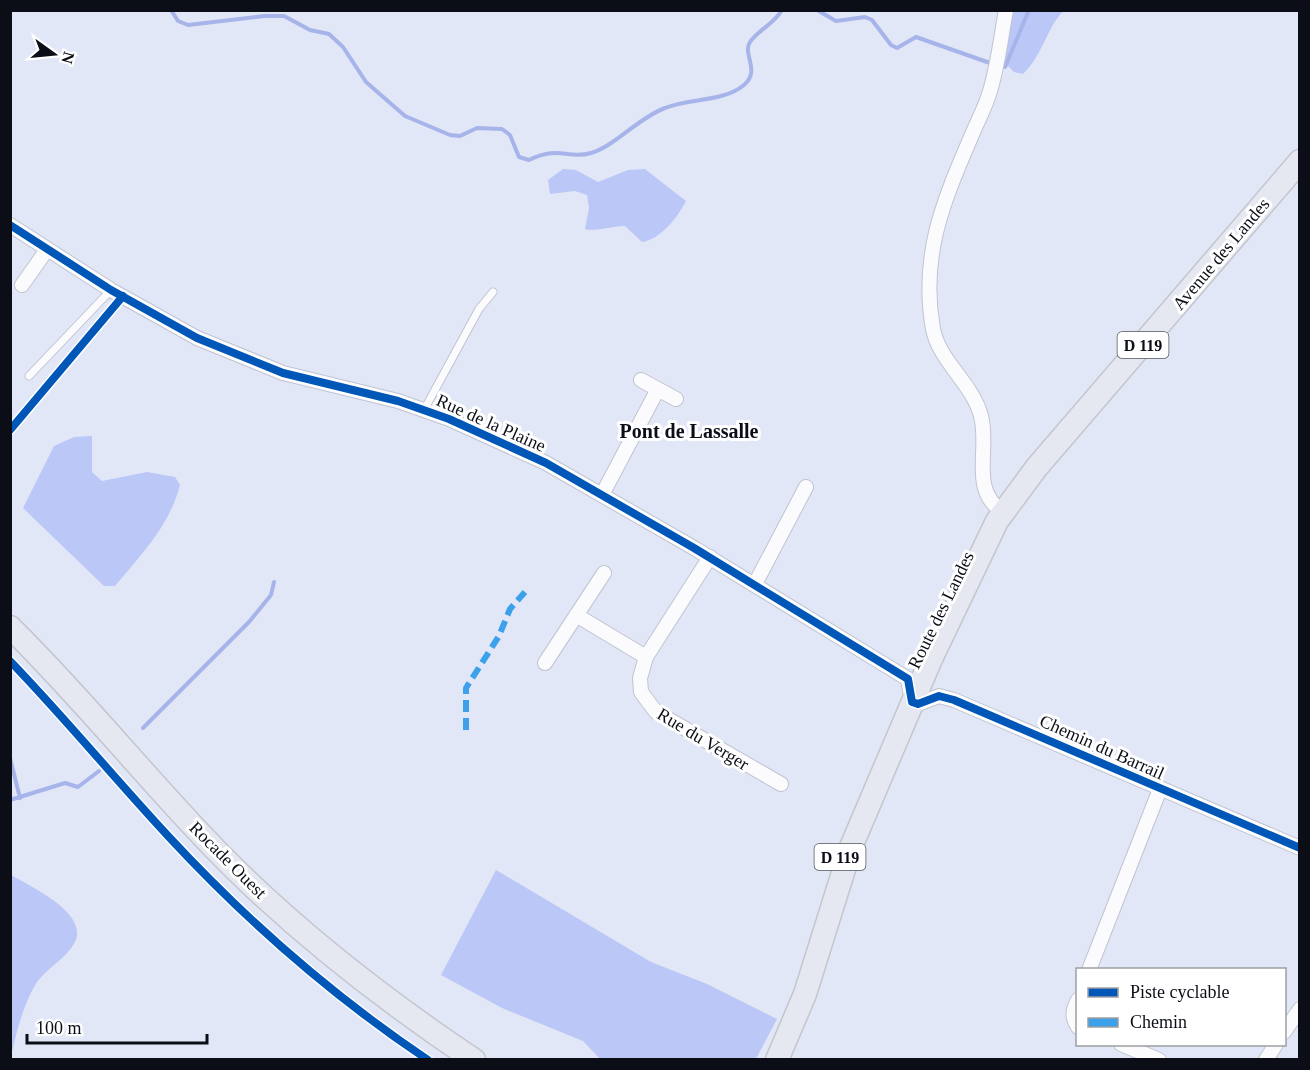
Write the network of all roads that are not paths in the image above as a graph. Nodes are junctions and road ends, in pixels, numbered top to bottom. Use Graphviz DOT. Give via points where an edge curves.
graph roads {
  1 [pos="1006,10"];
  2 [pos="1299,161"];
  3 [pos="10,225"];
  4 [pos="46,250"];
  5 [pos="22,285"];
  6 [pos="111,290"];
  7 [pos="494,292"];
  8 [pos="29,376"];
  9 [pos="641,380"];
  10 [pos="658,389"];
  11 [pos="676,399"];
  12 [pos="424,410"];
  13 [pos="806,487"];
  14 [pos="603,494"];
  15 [pos="1000,516"];
  16 [pos="710,557"];
  17 [pos="604,573"];
  18 [pos="754,584"];
  19 [pos="576,615"];
  20 [pos="10,627"];
  21 [pos="646,657"];
  22 [pos="545,663"];
  23 [pos="908,679"];
  24 [pos="912,702"];
  25 [pos="781,784"];
  26 [pos="1160,789"];
  27 [pos="1299,848"];
  28 [pos="1089,968"];
  29 [pos="1076,1003"];
  30 [pos="1299,1009"];
  31 [pos="795,1015"];
  32 [pos="1076,1025"];
  33 [pos="1286,1029"];
  34 [pos="1126,1046"];
  35 [pos="1275,1046"];
  36 [pos="474,1059"];
  37 [pos="777,1059"];
  38 [pos="1159,1059"];
  39 [pos="1266,1059"];
  1 -- 15 [label="street" via="990,91 934,231 929,287 934,333 981,415 984,492"];
  2 -- 15 [label="main road, Avenue des Landes / D 119" via="1037,467"];
  3 -- 4 [label="street, Rue de la Plaine"];
  4 -- 5 [label="street"];
  4 -- 6 [label="street, Rue de la Plaine"];
  6 -- 8 [label="lane"];
  6 -- 12 [label="street, Rue de la Plaine" via="197,338 283,373"];
  7 -- 12 [label="lane" via="479,309"];
  9 -- 10 [label="street"];
  10 -- 11 [label="street"];
  10 -- 14 [label="street"];
  12 -- 14 [label="street, Rue de la Plaine" via="480,432"];
  13 -- 18 [label="street"];
  14 -- 16 [label="street, Rue de la Plaine"];
  15 -- 23 [label="main road, Route des Landes / D 119" via="976,540"];
  15 -- 24 [label="main road, Route des Landes"];
  16 -- 18 [label="street, Rue de la Plaine"];
  16 -- 21 [label="street, Rue du Verger"];
  17 -- 19 [label="street"];
  18 -- 23 [label="street, Rue de la Plaine"];
  19 -- 21 [label="street"];
  19 -- 22 [label="street"];
  20 -- 36 [label="main road, Rocade Ouest" via="196,830 283,915 420,1024"];
  21 -- 25 [label="street, Rue du Verger" via="641,692 656,712"];
  23 -- 24 [label="street"];
  23 -- 31 [label="main road, Route des Landes / D 119" via="860,796"];
  24 -- 26 [label="street, Chemin du Barrail" via="918,704 939,696 954,699"];
  24 -- 31 [label="main road, Route des Landes" via="851,847"];
  26 -- 27 [label="street, Chemin du Barrail"];
  26 -- 28 [label="street"];
  29 -- 32 [label="street"];
  30 -- 33 [label="street"];
  31 -- 37 [label="main road, Route des Landes / D 119"];
  34 -- 38 [label="street"];
  35 -- 39 [label="street"];
}
